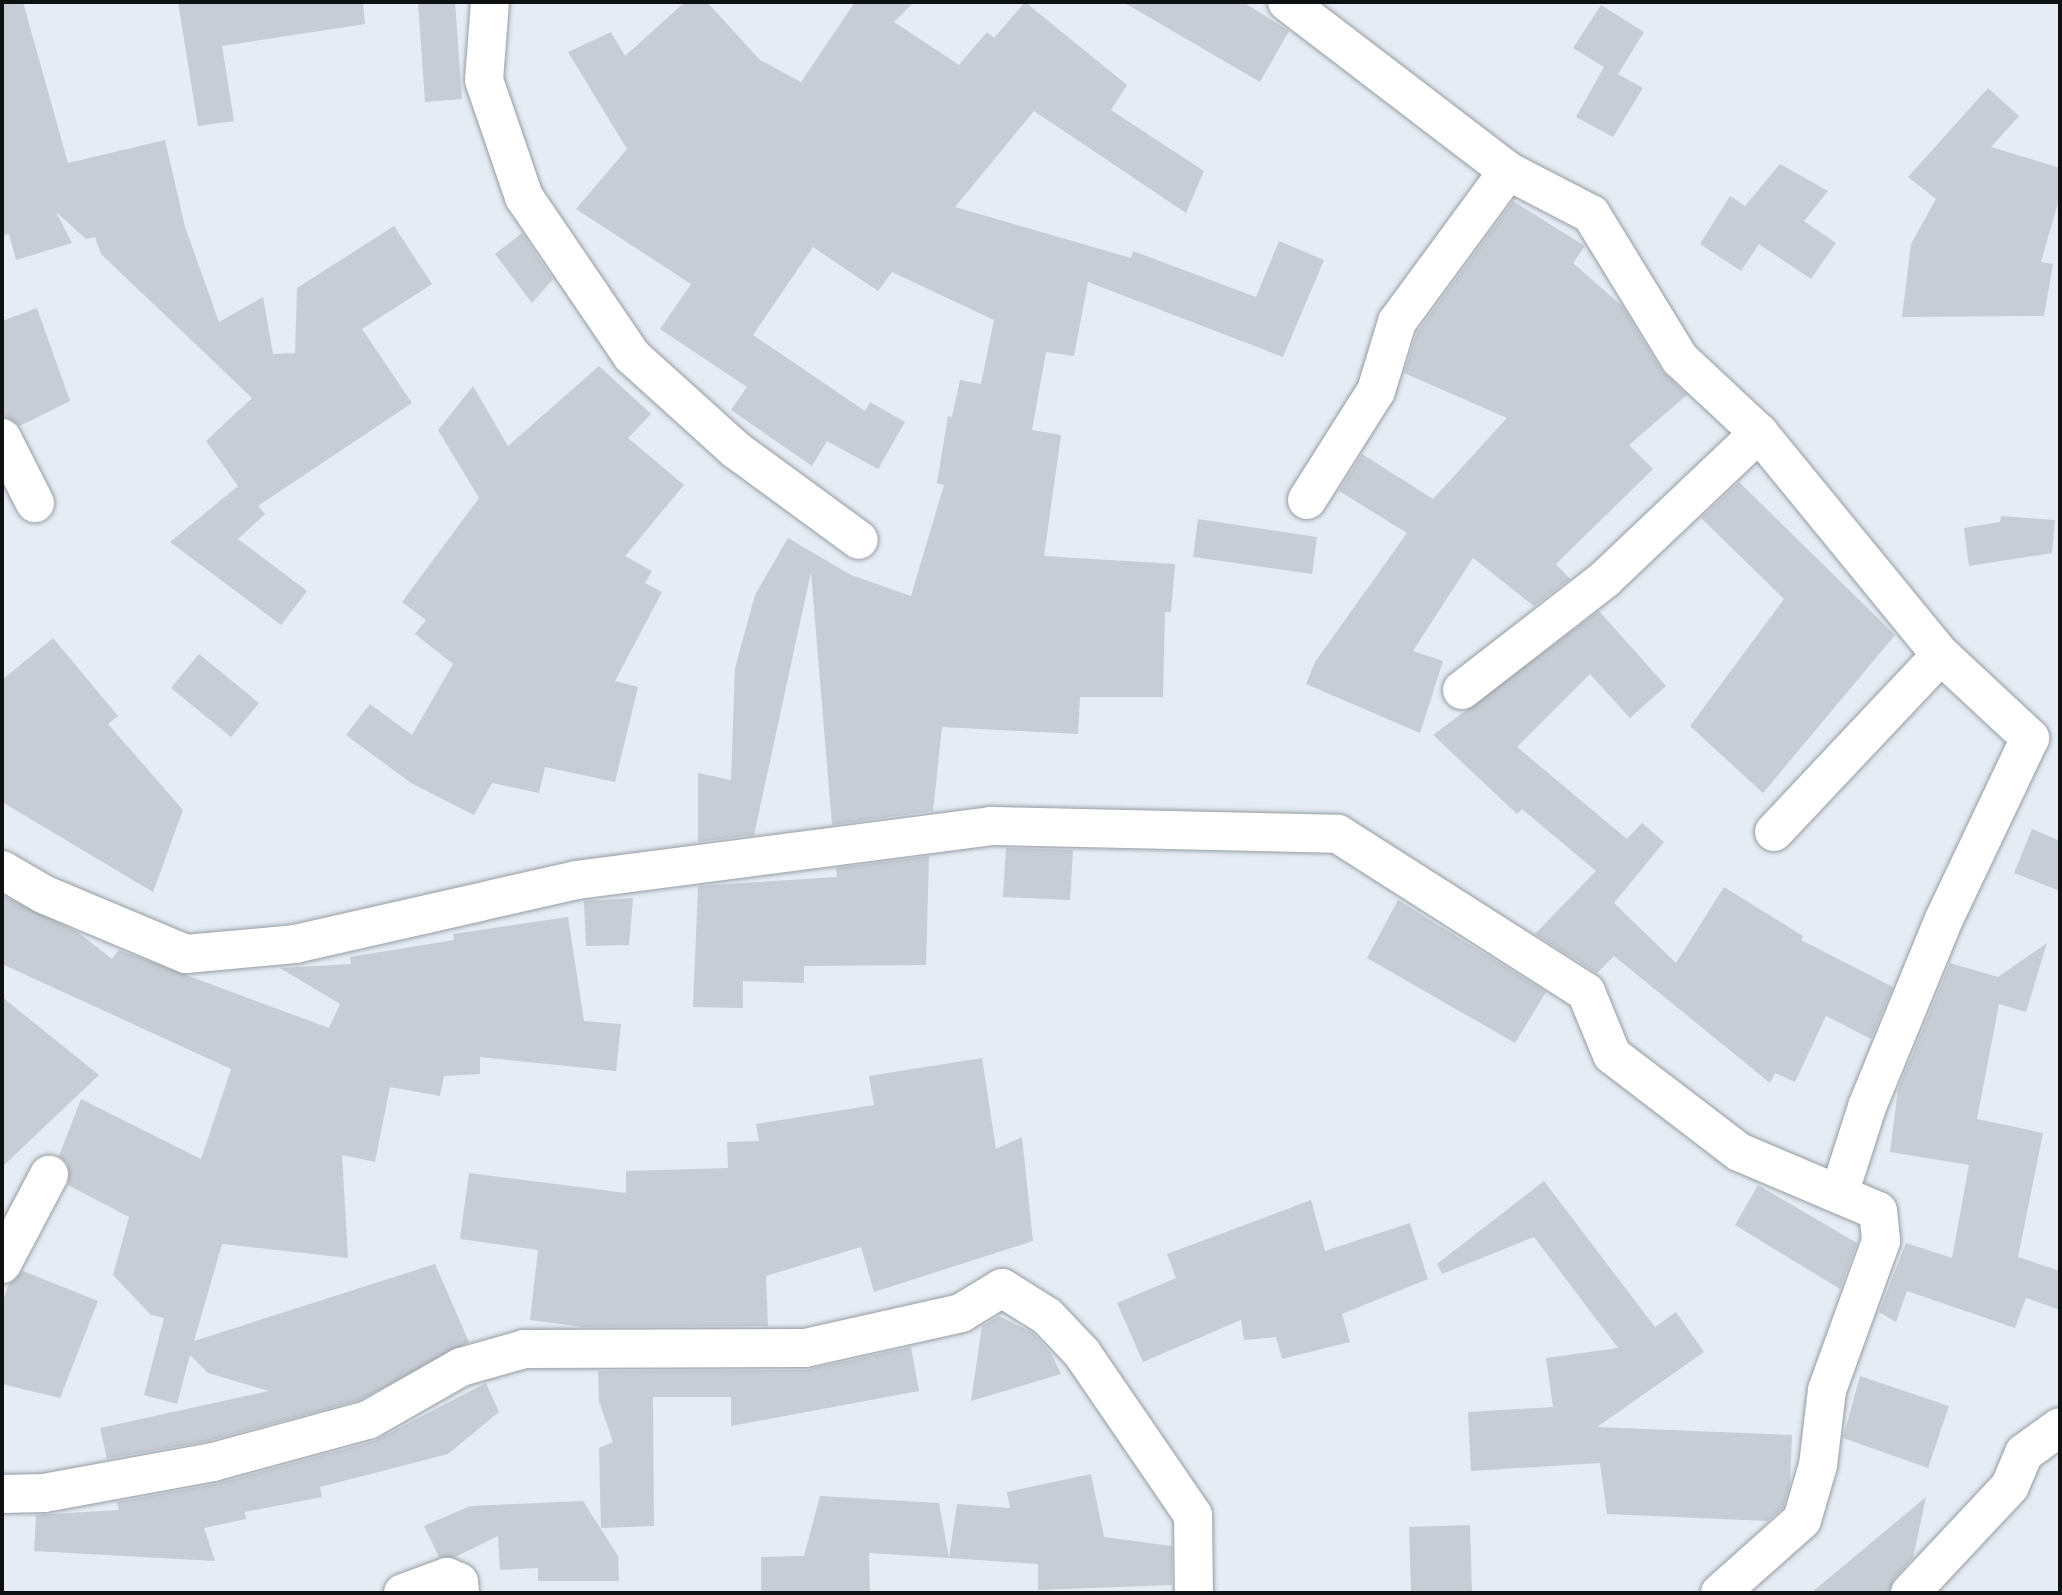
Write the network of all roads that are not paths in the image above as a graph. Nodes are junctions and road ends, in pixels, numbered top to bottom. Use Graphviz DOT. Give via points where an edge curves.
graph roads {
  1 [pos="490,2"];
  2 [pos="1287,2"];
  3 [pos="1508,171"];
  4 [pos="1759,433"];
  5 [pos="2,438"];
  6 [pos="1307,500"];
  7 [pos="34,503"];
  8 [pos="859,540"];
  9 [pos="1941,655"];
  10 [pos="1462,690"];
  11 [pos="1774,832"];
  12 [pos="2,870"];
  13 [pos="49,1175"];
  14 [pos="1840,1191"];
  15 [pos="2,1264"];
  16 [pos="2060,1427"];
  17 [pos="2,1494"];
  18 [pos="403,1593"];
  19 [pos="460,1593"];
  20 [pos="1194,1593"];
  21 [pos="1720,1593"];
  22 [pos="1910,1593"];
  1 -- 8 [label="street" via="484,80 524,197 632,356 736,450"];
  2 -- 3 [label="street"];
  3 -- 4 [label="street" via="1591,214 1680,359"];
  3 -- 6 [label="street" via="1397,322 1376,391"];
  4 -- 9 [label="street"];
  4 -- 10 [label="street" via="1605,579"];
  5 -- 7 [label="street"];
  9 -- 11 [label="street"];
  9 -- 14 [label="street" via="2030,738 1944,919 1867,1107"];
  12 -- 14 [label="street" via="43,894 186,954 295,944 577,880 991,826 1338,834 1586,992 1612,1055 1739,1152"];
  13 -- 15 [label="street"];
  14 -- 21 [label="street" via="1878,1211 1881,1241 1827,1390 1818,1465 1802,1520"];
  16 -- 22 [label="street" via="2024,1453 2010,1486"];
  17 -- 20 [label="street" via="44,1493 212,1462 368,1420 461,1367 524,1349 805,1348 961,1313 1002,1288 1046,1316 1082,1353 1193,1515"];
  18 -- 19 [label="street" via="447,1577 459,1582"];
}
